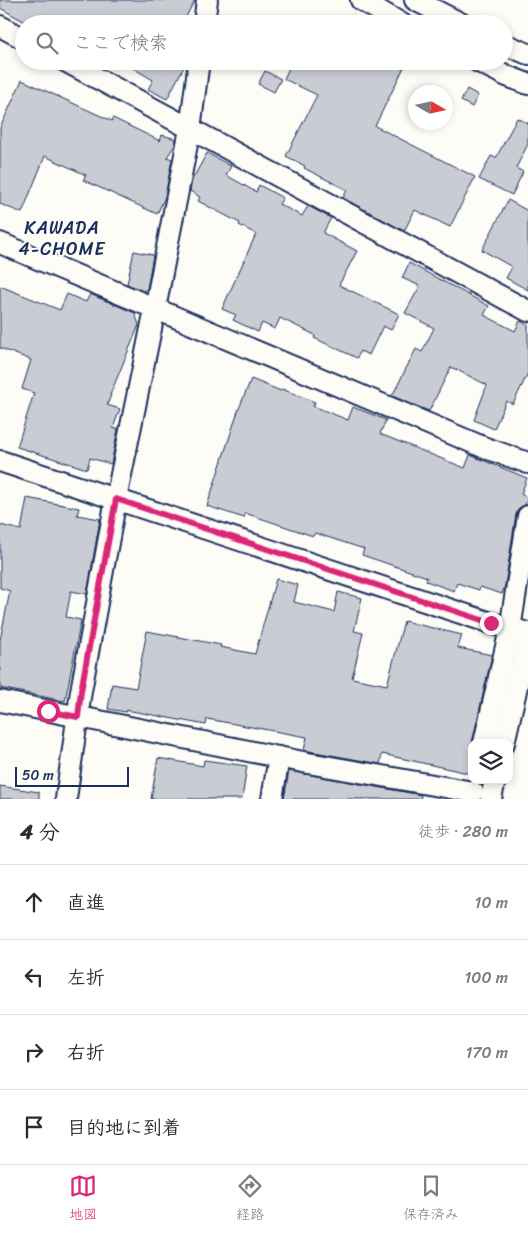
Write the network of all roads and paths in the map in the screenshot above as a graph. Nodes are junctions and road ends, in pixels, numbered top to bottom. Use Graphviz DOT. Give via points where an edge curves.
graph roads {
  1 [pos="207,0"];
  2 [pos="361,0"];
  3 [pos="415,0"];
  4 [pos="205,15"];
  5 [pos="387,15"];
  6 [pos="444,15"];
  7 [pos="0,26"];
  8 [pos="15,34"];
  9 [pos="513,48"];
  10 [pos="528,54"];
  11 [pos="82,70"];
  12 [pos="198,70"];
  13 [pos="495,70"];
  14 [pos="528,84"];
  15 [pos="190,129"];
  16 [pos="0,243"];
  17 [pos="155,310"];
  18 [pos="528,311"];
  19 [pos="0,461"];
  20 [pos="528,464"];
  21 [pos="116,499"];
  22 [pos="528,516"];
  23 [pos="522,633"];
  24 [pos="0,701"];
  25 [pos="78,717"];
  26 [pos="485,739"];
  27 [pos="505,739"];
  28 [pos="279,757"];
  29 [pos="490,784"];
  30 [pos="478,793"];
  31 [pos="66,799"];
  32 [pos="272,799"];
  1 -- 4 [label="street"];
  2 -- 5 [label="street"];
  3 -- 6 [label="street"];
  7 -- 8 [label="street"];
  9 -- 10 [label="street"];
  11 -- 15 [label="street"];
  12 -- 15 [label="street"];
  13 -- 14 [label="street"];
  15 -- 17 [label="street"];
  15 -- 18 [label="street"];
  16 -- 17 [label="street"];
  17 -- 20 [label="street"];
  17 -- 21 [label="street"];
  19 -- 21 [label="street"];
  21 -- 23 [label="street"];
  21 -- 25 [label="street"];
  22 -- 23 [label="street"];
  23 -- 26 [label="street"];
  23 -- 27 [label="street"];
  24 -- 25 [label="street"];
  25 -- 28 [label="street"];
  25 -- 31 [label="street"];
  28 -- 30 [label="street"];
  28 -- 32 [label="street"];
  29 -- 30 [label="street"];
}
